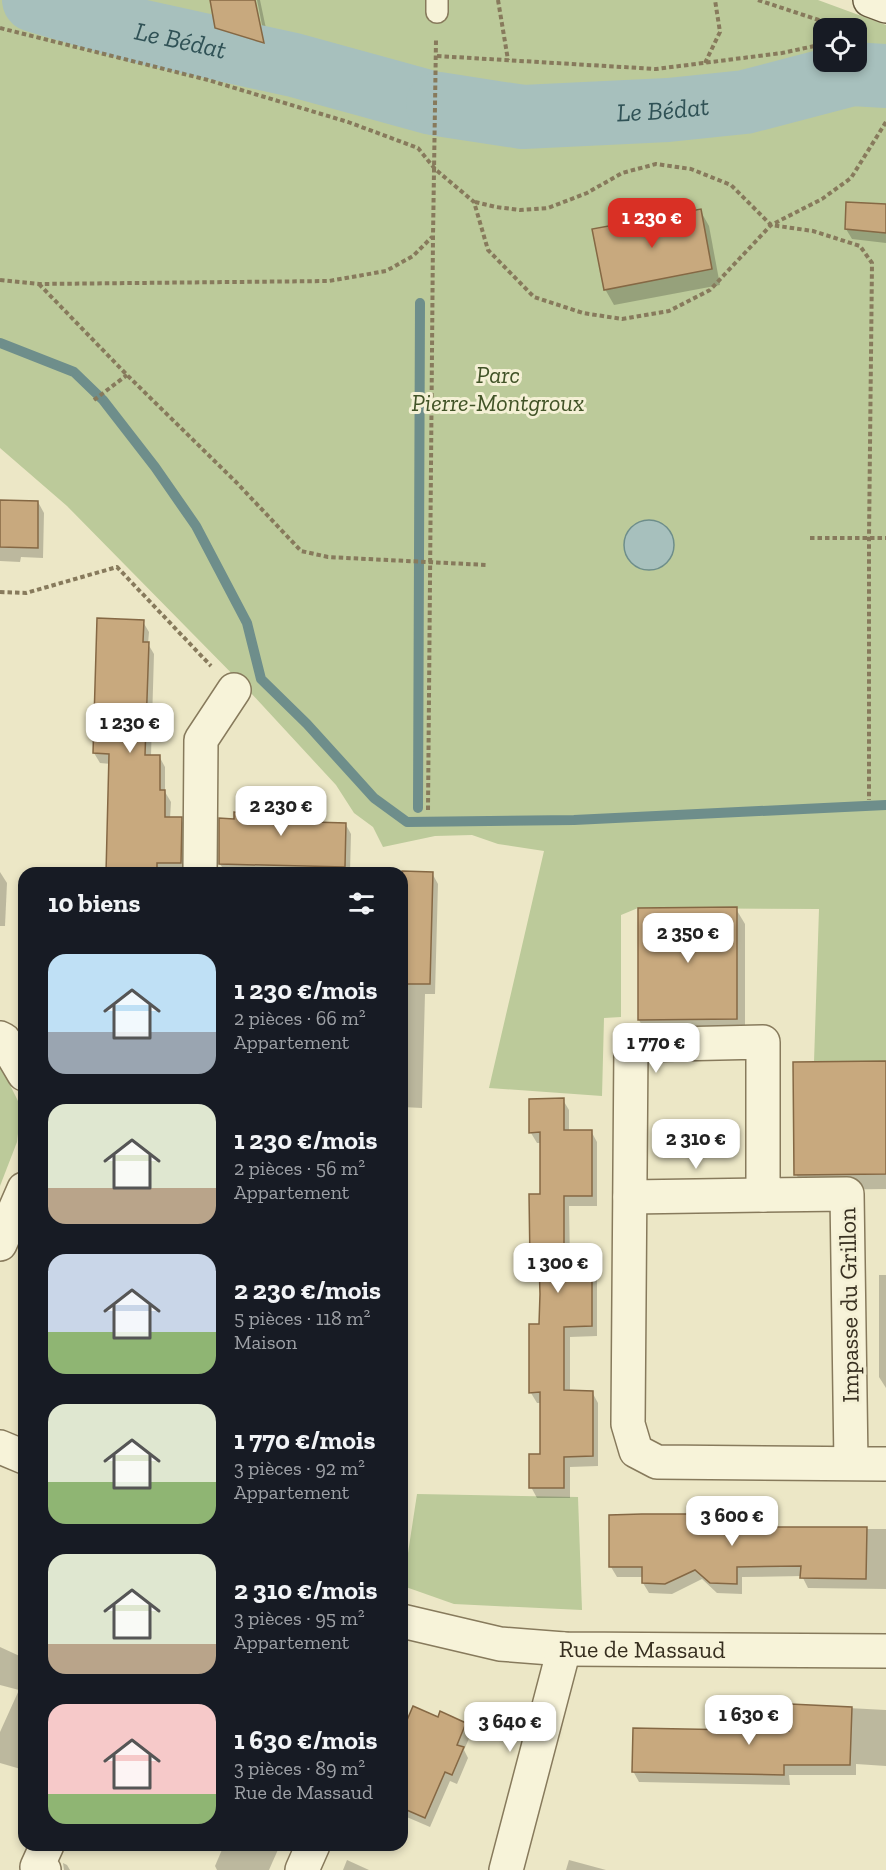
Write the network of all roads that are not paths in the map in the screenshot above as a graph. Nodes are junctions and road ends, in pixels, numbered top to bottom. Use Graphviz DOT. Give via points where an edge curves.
graph roads {
  1 [pos="870,0"];
  2 [pos="886,6"];
  3 [pos="234,690"];
  4 [pos="200,867"];
  5 [pos="0,1038"];
  6 [pos="18,1064"];
  7 [pos="763,1195"];
  8 [pos="630,1197"];
  9 [pos="18,1203"];
  10 [pos="0,1244"];
  11 [pos="0,1447"];
  12 [pos="18,1454"];
  13 [pos="851,1463"];
  14 [pos="886,1464"];
  15 [pos="408,1630"];
  16 [pos="564,1649"];
  17 [pos="886,1652"];
  18 [pos="310,1851"];
  19 [pos="302,1870"];
  20 [pos="506,1870"];
  1 -- 2 [label="street"];
  3 -- 4 [label="street" via="201,740"];
  5 -- 6 [label="street"];
  7 -- 8 [label="street, Impasse du Grillon"];
  7 -- 8 [label="street" via="763,1042 739,1042 631,1045"];
  7 -- 13 [label="street, Impasse du Grillon" via="847,1194"];
  8 -- 13 [label="street" via="628,1424 636,1451 657,1462"];
  9 -- 10 [label="street"];
  11 -- 12 [label="street"];
  13 -- 14 [label="street"];
  15 -- 16 [label="street, Rue de Massaud"];
  16 -- 17 [label="street, Rue de Massaud"];
  16 -- 20 [label="street"];
  18 -- 19 [label="street"];
}
